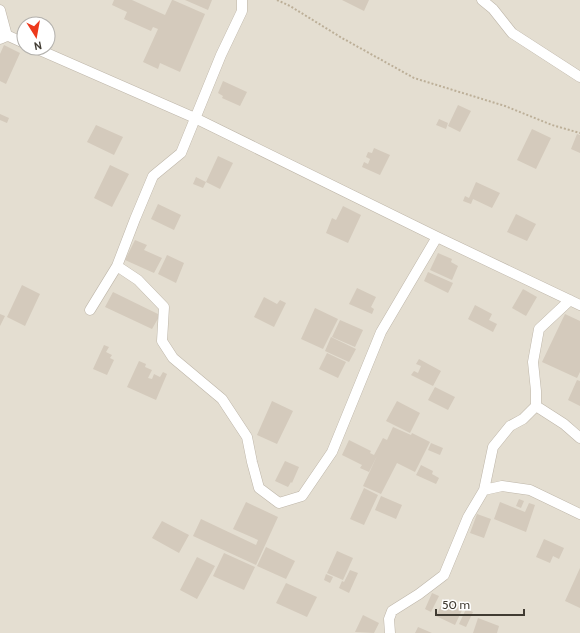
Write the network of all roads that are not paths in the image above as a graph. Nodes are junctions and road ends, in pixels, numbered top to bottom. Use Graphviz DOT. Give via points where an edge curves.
graph roads {
  1 [pos="242,0"];
  2 [pos="482,0"];
  3 [pos="0,10"];
  4 [pos="2,36"];
  5 [pos="16,40"];
  6 [pos="53,56"];
  7 [pos="580,77"];
  8 [pos="195,118"];
  9 [pos="437,237"];
  10 [pos="117,266"];
  11 [pos="570,300"];
  12 [pos="580,305"];
  13 [pos="90,310"];
  14 [pos="536,406"];
  15 [pos="580,438"];
  16 [pos="484,490"];
  17 [pos="580,514"];
  18 [pos="390,633"];
  1 -- 8 [label="street" via="242,11"];
  2 -- 7 [label="street" via="493,9 512,33"];
  3 -- 4 [label="street"];
  4 -- 5 [label="street"];
  6 -- 8 [label="street"];
  8 -- 9 [label="street"];
  8 -- 10 [label="street" via="181,153 153,176"];
  9 -- 10 [label="street" via="381,332 332,452 302,496 279,503 259,488 247,438 222,399 173,358 162,341 164,307 138,280"];
  9 -- 11 [label="street"];
  10 -- 13 [label="street"];
  11 -- 12 [label="street"];
  11 -- 14 [label="street" via="538,329 533,362"];
  14 -- 15 [label="street"];
  14 -- 16 [label="street" via="523,419 510,426 493,447"];
  16 -- 17 [label="street" via="502,486 530,490"];
  16 -- 18 [label="street" via="468,517 444,575 392,611 389,619"];
}
